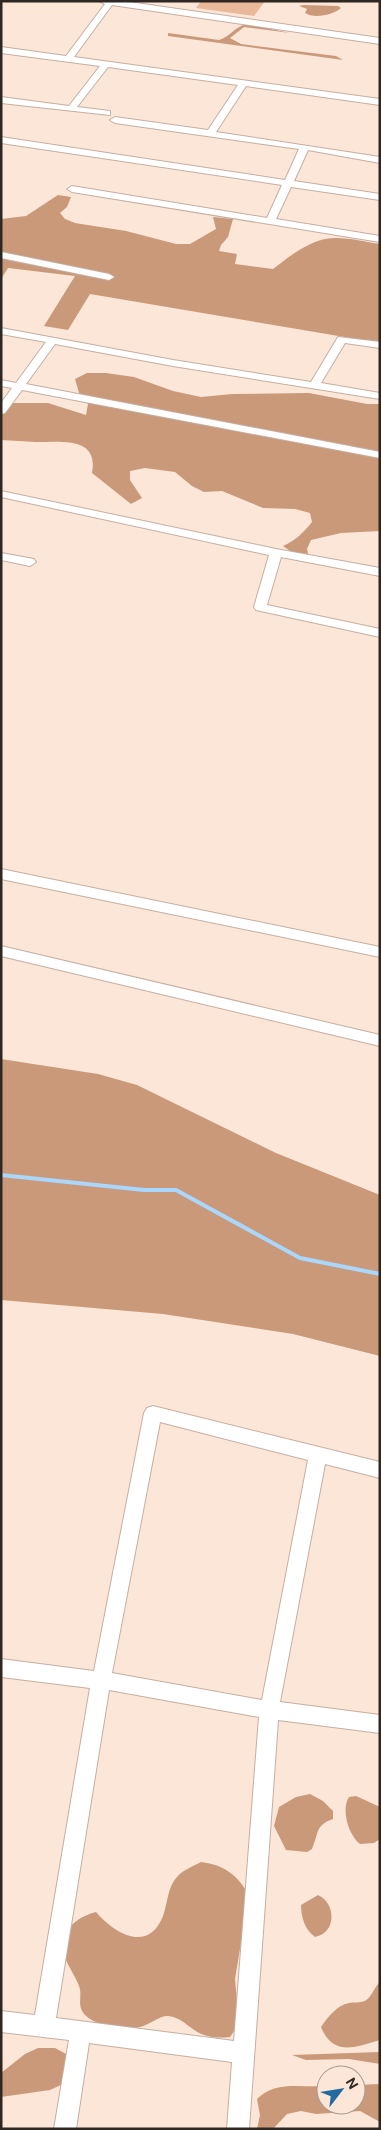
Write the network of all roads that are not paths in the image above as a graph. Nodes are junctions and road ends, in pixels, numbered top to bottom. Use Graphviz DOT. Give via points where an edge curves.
graph roads {
  1 [pos="190,1"];
  2 [pos="108,2"];
  3 [pos="182,12"];
  4 [pos="380,41"];
  5 [pos="1,50"];
  6 [pos="68,59"];
  7 [pos="106,64"];
  8 [pos="243,84"];
  9 [pos="1,100"];
  10 [pos="380,102"];
  11 [pos="71,109"];
  12 [pos="211,133"];
  13 [pos="1,140"];
  14 [pos="305,147"];
  15 [pos="380,150"];
  16 [pos="352,156"];
  17 [pos="380,160"];
  18 [pos="288,182"];
  19 [pos="72,189"];
  20 [pos="380,197"];
  21 [pos="270,222"];
  22 [pos="380,239"];
  23 [pos="1,256"];
  24 [pos="109,277"];
  25 [pos="1,331"];
  26 [pos="52,341"];
  27 [pos="380,345"];
  28 [pos="1,383"];
  29 [pos="314,386"];
  30 [pos="20,387"];
  31 [pos="380,396"];
  32 [pos="1,412"];
  33 [pos="380,455"];
  34 [pos="1,494"];
  35 [pos="276,553"];
  36 [pos="1,556"];
  37 [pos="30,562"];
  38 [pos="380,572"];
  39 [pos="380,633"];
  40 [pos="1,874"];
  41 [pos="1,951"];
  42 [pos="380,952"];
  43 [pos="380,1041"];
  44 [pos="318,1455"];
  45 [pos="380,1470"];
  46 [pos="1,1668"];
  47 [pos="101,1681"];
  48 [pos="269,1710"];
  49 [pos="380,1724"];
  50 [pos="1,2021"];
  51 [pos="44,2025"];
  52 [pos="80,2030"];
  53 [pos="244,2053"];
  54 [pos="65,2129"];
  55 [pos="238,2129"];
  1 -- 3 [label="street"];
  2 -- 3 [label="street"];
  2 -- 6 [label="street"];
  3 -- 4 [label="street"];
  5 -- 6 [label="street"];
  6 -- 7 [label="street"];
  7 -- 8 [label="street"];
  7 -- 11 [label="street"];
  8 -- 10 [label="street"];
  8 -- 12 [label="street"];
  9 -- 11 [label="street"];
  11 -- 12 [label="street"];
  12 -- 14 [label="street"];
  13 -- 18 [label="street"];
  14 -- 16 [label="street"];
  14 -- 18 [label="street"];
  15 -- 16 [label="street"];
  16 -- 17 [label="street"];
  18 -- 20 [label="street"];
  18 -- 21 [label="street"];
  19 -- 21 [label="street"];
  21 -- 22 [label="street"];
  23 -- 24 [label="street"];
  25 -- 26 [label="street"];
  26 -- 29 [label="street"];
  26 -- 30 [label="street"];
  27 -- 29 [label="street" via="342,339"];
  28 -- 30 [label="street"];
  29 -- 31 [label="street"];
  30 -- 32 [label="street"];
  30 -- 33 [label="street"];
  34 -- 35 [label="street"];
  35 -- 38 [label="street"];
  35 -- 39 [label="street" via="260,607"];
  36 -- 37 [label="street"];
  40 -- 42 [label="street"];
  41 -- 43 [label="street"];
  44 -- 45 [label="street"];
  44 -- 47 [label="street" via="153,1414"];
  44 -- 48 [label="street"];
  46 -- 47 [label="street"];
  47 -- 48 [label="street"];
  47 -- 51 [label="street"];
  48 -- 49 [label="street"];
  48 -- 53 [label="street"];
  50 -- 51 [label="street"];
  51 -- 52 [label="street"];
  52 -- 53 [label="street"];
  52 -- 54 [label="street"];
  53 -- 55 [label="street"];
}
